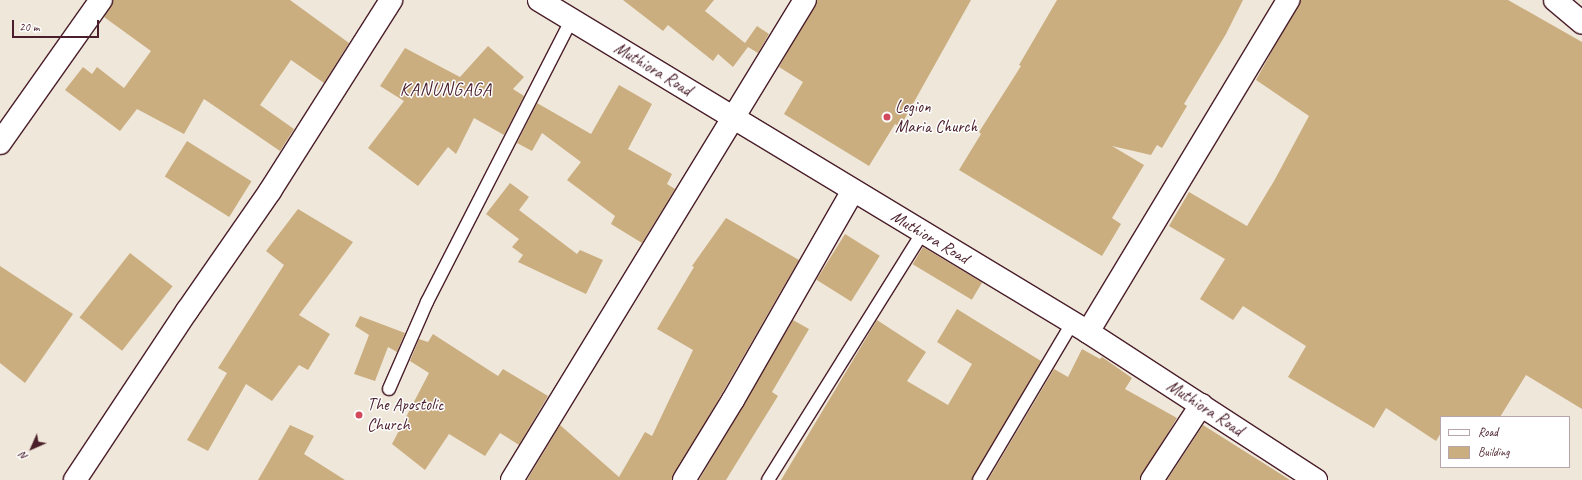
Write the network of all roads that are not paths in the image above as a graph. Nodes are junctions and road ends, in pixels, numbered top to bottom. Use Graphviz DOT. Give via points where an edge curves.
graph roads {
  1 [pos="101,0"];
  2 [pos="391,0"];
  3 [pos="539,0"];
  4 [pos="805,0"];
  5 [pos="1288,0"];
  6 [pos="1555,0"];
  7 [pos="571,20"];
  8 [pos="1582,24"];
  9 [pos="734,118"];
  10 [pos="0,143"];
  11 [pos="852,192"];
  12 [pos="923,232"];
  13 [pos="1080,327"];
  14 [pos="389,389"];
  15 [pos="1201,405"];
  16 [pos="75,480"];
  17 [pos="512,480"];
  18 [pos="684,480"];
  19 [pos="768,480"];
  20 [pos="979,480"];
  21 [pos="1152,480"];
  22 [pos="1316,480"];
  1 -- 10 [label="street"];
  2 -- 16 [label="street" via="266,197"];
  3 -- 7 [label="street, Muthiora Road"];
  4 -- 9 [label="street"];
  5 -- 13 [label="street"];
  6 -- 8 [label="street"];
  7 -- 9 [label="street, Muthiora Road"];
  7 -- 14 [label="lane" via="427,302"];
  9 -- 11 [label="street, Muthiora Road"];
  9 -- 17 [label="street"];
  11 -- 12 [label="street, Muthiora Road"];
  11 -- 18 [label="street" via="741,387"];
  12 -- 13 [label="street, Muthiora Road"];
  12 -- 19 [label="lane"];
  13 -- 15 [label="street, Muthiora Road"];
  13 -- 20 [label="lane"];
  15 -- 21 [label="street"];
  15 -- 22 [label="street, Muthiora Road"];
}
